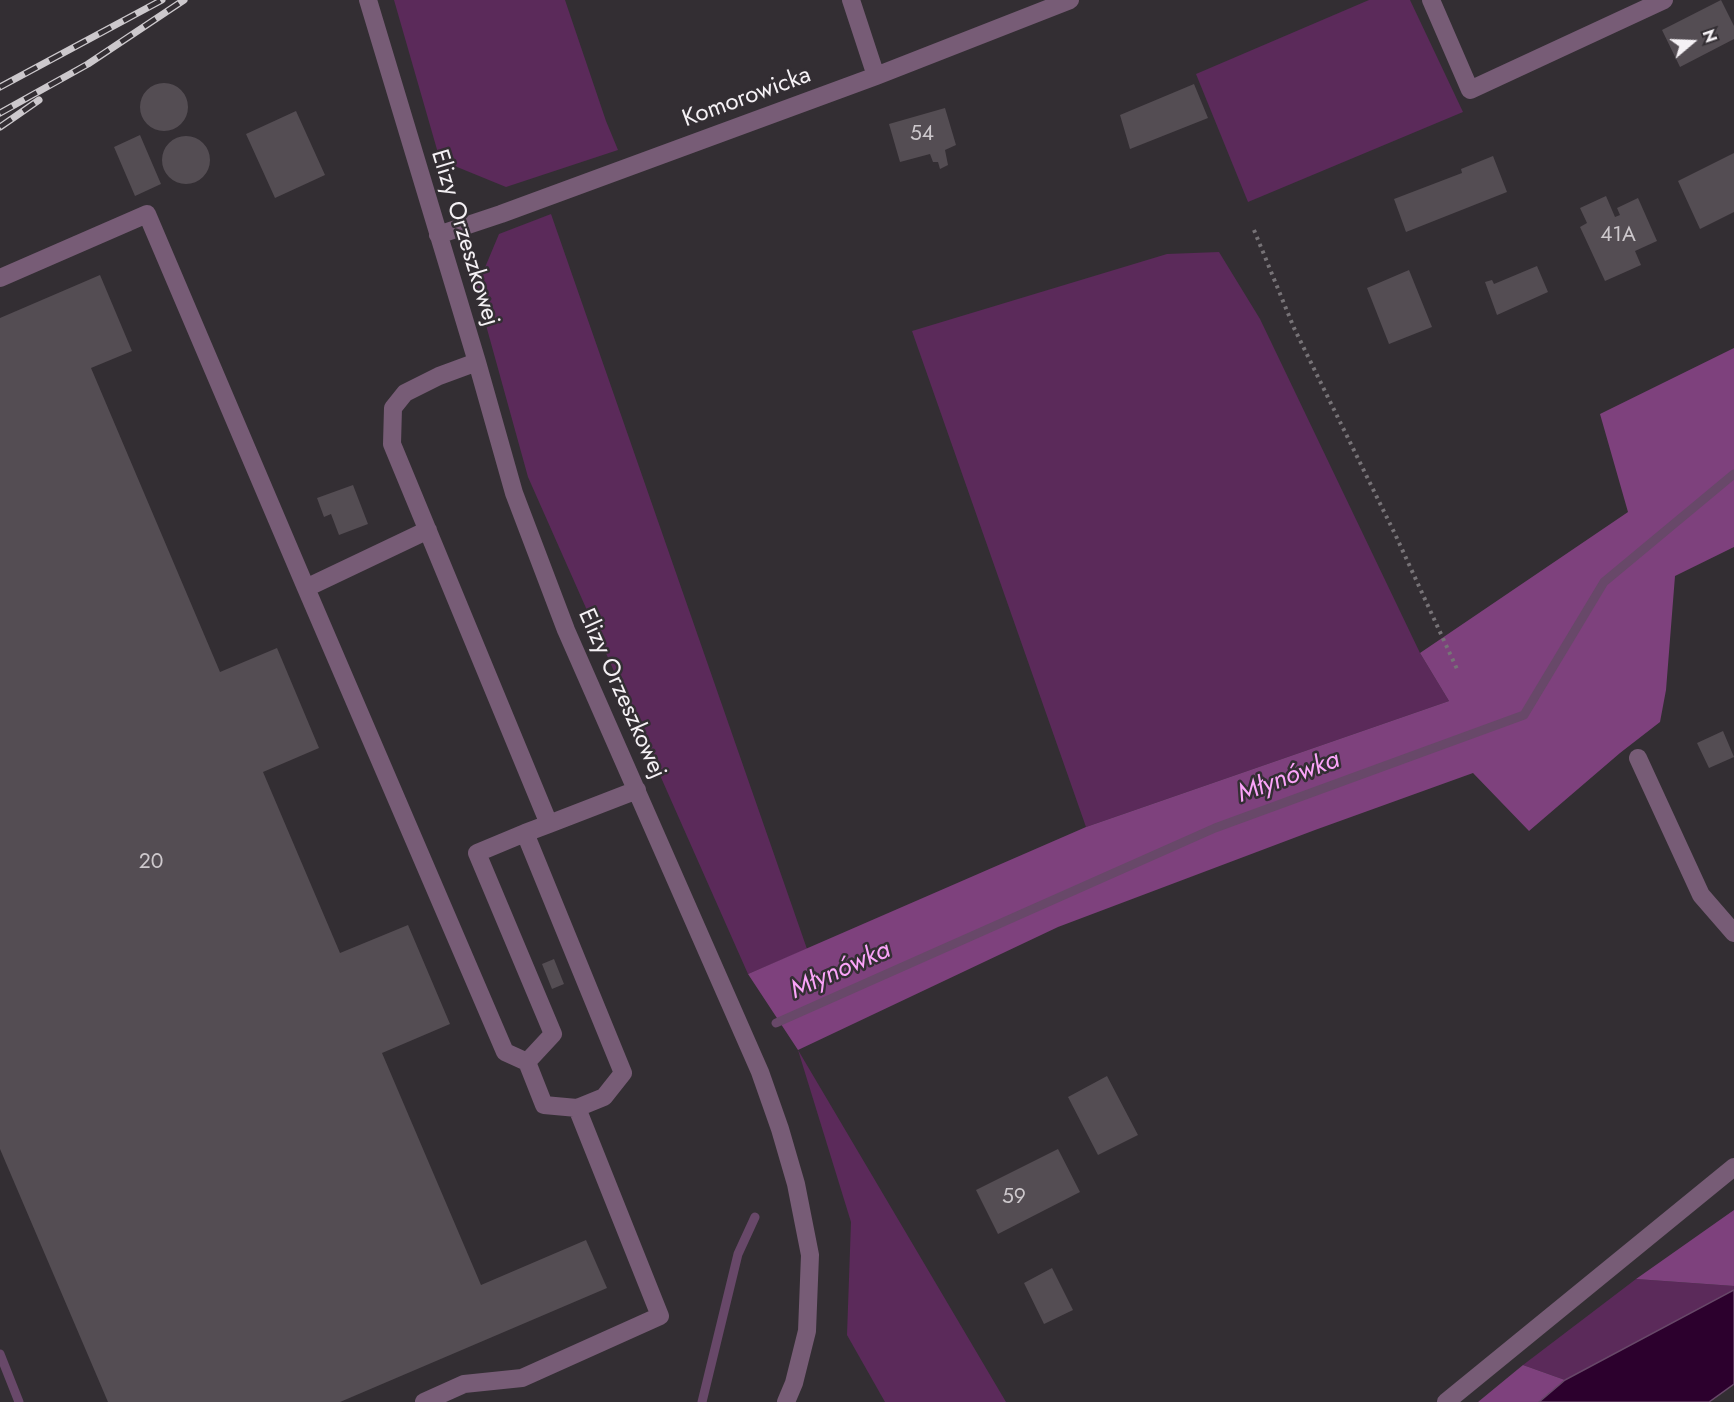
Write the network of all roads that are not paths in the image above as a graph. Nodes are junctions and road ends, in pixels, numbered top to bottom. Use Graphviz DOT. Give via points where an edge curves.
graph roads {
  1 [pos="368,0"];
  2 [pos="851,0"];
  3 [pos="1070,0"];
  4 [pos="1431,0"];
  5 [pos="1664,0"];
  6 [pos="876,76"];
  7 [pos="438,235"];
  8 [pos="0,278"];
  9 [pos="477,362"];
  10 [pos="428,530"];
  11 [pos="306,588"];
  12 [pos="1638,758"];
  13 [pos="636,790"];
  14 [pos="549,824"];
  15 [pos="525,833"];
  16 [pos="1734,933"];
  17 [pos="527,1062"];
  18 [pos="576,1108"];
  19 [pos="1734,1167"];
  20 [pos="424,1402"];
  21 [pos="786,1402"];
  22 [pos="1446,1402"];
  1 -- 7 [label="street, Elizy Orzeszkowej"];
  2 -- 6 [label="street"];
  3 -- 6 [label="street, Komorowicka"];
  4 -- 5 [label="street" via="1470,90"];
  6 -- 7 [label="street, Komorowicka"];
  7 -- 9 [label="street, Elizy Orzeszkowej"];
  8 -- 11 [label="street" via="147,214"];
  9 -- 10 [label="street" via="405,393 393,408 392,444"];
  9 -- 13 [label="street, Elizy Orzeszkowej" via="514,493 566,630"];
  10 -- 11 [label="street"];
  10 -- 14 [label="street"];
  11 -- 17 [label="street" via="505,1052"];
  12 -- 16 [label="street" via="1701,894"];
  13 -- 14 [label="street"];
  13 -- 21 [label="street, Elizy Orzeszkowej" via="760,1072 796,1184 810,1255 807,1331"];
  14 -- 15 [label="street"];
  15 -- 17 [label="street" via="477,853 553,1034"];
  15 -- 18 [label="street" via="623,1073 604,1097"];
  17 -- 18 [label="street" via="544,1105"];
  18 -- 20 [label="street" via="660,1316 522,1378 464,1384"];
  19 -- 22 [label="street"];
}
